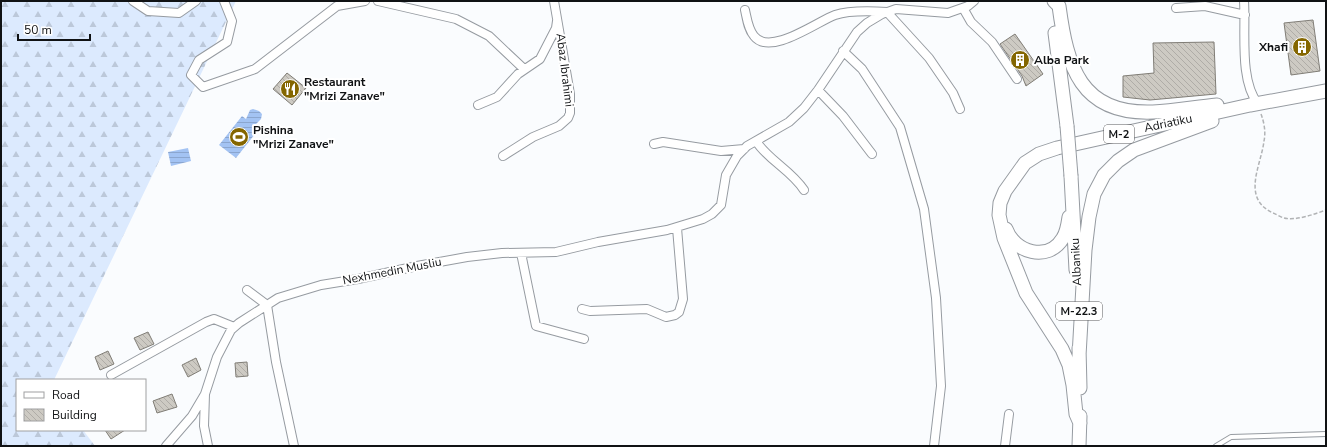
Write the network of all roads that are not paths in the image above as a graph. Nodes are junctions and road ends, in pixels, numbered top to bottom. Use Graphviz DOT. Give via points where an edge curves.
graph roads {
  1 [pos="134,1"];
  2 [pos="196,1"];
  3 [pos="224,1"];
  4 [pos="365,1"];
  5 [pos="378,1"];
  6 [pos="554,1"];
  7 [pos="974,1"];
  8 [pos="1053,1"];
  9 [pos="1244,1"];
  10 [pos="963,8"];
  11 [pos="1176,8"];
  12 [pos="745,10"];
  13 [pos="887,12"];
  14 [pos="1244,15"];
  15 [pos="558,18"];
  16 [pos="843,51"];
  17 [pos="524,69"];
  18 [pos="1017,79"];
  19 [pos="818,90"];
  20 [pos="1326,91"];
  21 [pos="478,105"];
  22 [pos="1254,105"];
  23 [pos="960,109"];
  24 [pos="756,141"];
  25 [pos="654,144"];
  26 [pos="744,149"];
  27 [pos="872,154"];
  28 [pos="503,156"];
  29 [pos="1071,176"];
  30 [pos="804,190"];
  31 [pos="1005,191"];
  32 [pos="677,228"];
  33 [pos="521,253"];
  34 [pos="247,290"];
  35 [pos="267,305"];
  36 [pos="582,309"];
  37 [pos="234,327"];
  38 [pos="584,339"];
  39 [pos="1079,356"];
  40 [pos="111,375"];
  41 [pos="205,394"];
  42 [pos="1009,414"];
  43 [pos="1080,423"];
  44 [pos="1326,434"];
  45 [pos="166,446"];
  46 [pos="208,446"];
  47 [pos="294,446"];
  48 [pos="934,446"];
  49 [pos="1005,446"];
  50 [pos="1079,446"];
  51 [pos="1216,446"];
  1 -- 2 [label="street" via="148,11 179,13"];
  3 -- 4 [label="street" via="232,22 227,42 199,60 191,75 203,88 255,69 337,6"];
  5 -- 17 [label="street" via="456,19 489,36"];
  6 -- 15 [label="street, Abaz Ibrahimi"];
  7 -- 10 [label="street, Nexhmedin Musliu"];
  8 -- 22 [label="main road, M-2" via="1060,6 1066,48 1077,77 1087,90 1107,104 1120,109 1153,112 1239,103"];
  8 -- 29 [label="main road, Albaniku / M-2, bridge"];
  9 -- 14 [label="street"];
  10 -- 13 [label="street, Nexhmedin Musliu" via="948,13 896,9"];
  10 -- 18 [label="street" via="971,22 992,42"];
  11 -- 14 [label="street" via="1205,6"];
  12 -- 13 [label="street, Nexhmedin Musliu" via="752,35 765,42 792,38 837,15"];
  13 -- 16 [label="street, Nexhmedin Musliu" via="857,32"];
  13 -- 23 [label="street" via="929,58 953,93"];
  14 -- 22 [label="street" via="1247,79"];
  15 -- 17 [label="street, Abaz Ibrahimi" via="544,54"];
  15 -- 28 [label="street, Abaz Ibrahimi" via="570,94 570,113 559,126 533,137"];
  16 -- 19 [label="street, Nexhmedin Musliu"];
  16 -- 48 [label="street" via="862,69 900,127 924,210 936,298 941,386"];
  17 -- 21 [label="street, Abaz Ibrahimi" via="497,97"];
  19 -- 24 [label="street, Nexhmedin Musliu" via="789,122"];
  19 -- 27 [label="street" via="843,116"];
  20 -- 22 [label="main road, Adriatiku / M-2"];
  22 -- 31 [label="main road, Adriatiku / M-2" via="1039,154 1025,163"];
  22 -- 39 [label="main road" via="1134,150 1104,175 1094,194 1088,217"];
  24 -- 26 [label="street, Nexhmedin Musliu"];
  24 -- 30 [label="street"];
  25 -- 26 [label="street, Nexhmedin Musliu" via="662,142 721,151"];
  26 -- 32 [label="street, Nexhmedin Musliu" via="726,175 721,205 703,219"];
  29 -- 31 [label="main road, M-2" via="1070,212 1066,232 1052,249 1042,252 1027,251 1013,242 1009,236 1004,216"];
  29 -- 39 [label="main road, Albaniku / M-22.3"];
  31 -- 43 [label="main road, Adriatiku" via="1000,203 999,216 1004,238 1026,292 1062,349 1069,365 1076,414"];
  32 -- 33 [label="street, Nexhmedin Musliu" via="556,252"];
  32 -- 36 [label="street" via="683,299 679,312 666,317 647,309"];
  33 -- 35 [label="street, Nexhmedin Musliu" via="467,257 321,285 278,298"];
  33 -- 38 [label="street" via="536,326"];
  34 -- 35 [label="street"];
  35 -- 37 [label="street, Nexhmedin Musliu"];
  35 -- 47 [label="street"];
  37 -- 40 [label="street" via="214,319 206,322"];
  37 -- 41 [label="street, Nexhmedin Musliu" via="217,357"];
  39 -- 43 [label="main road, Albaniku / M-22.3"];
  41 -- 45 [label="street" via="192,416"];
  41 -- 46 [label="street" via="204,426"];
  42 -- 49 [label="street"];
  43 -- 50 [label="main road, Albaniku / M-22.3"];
  44 -- 51 [label="lane" via="1231,437"];
}
